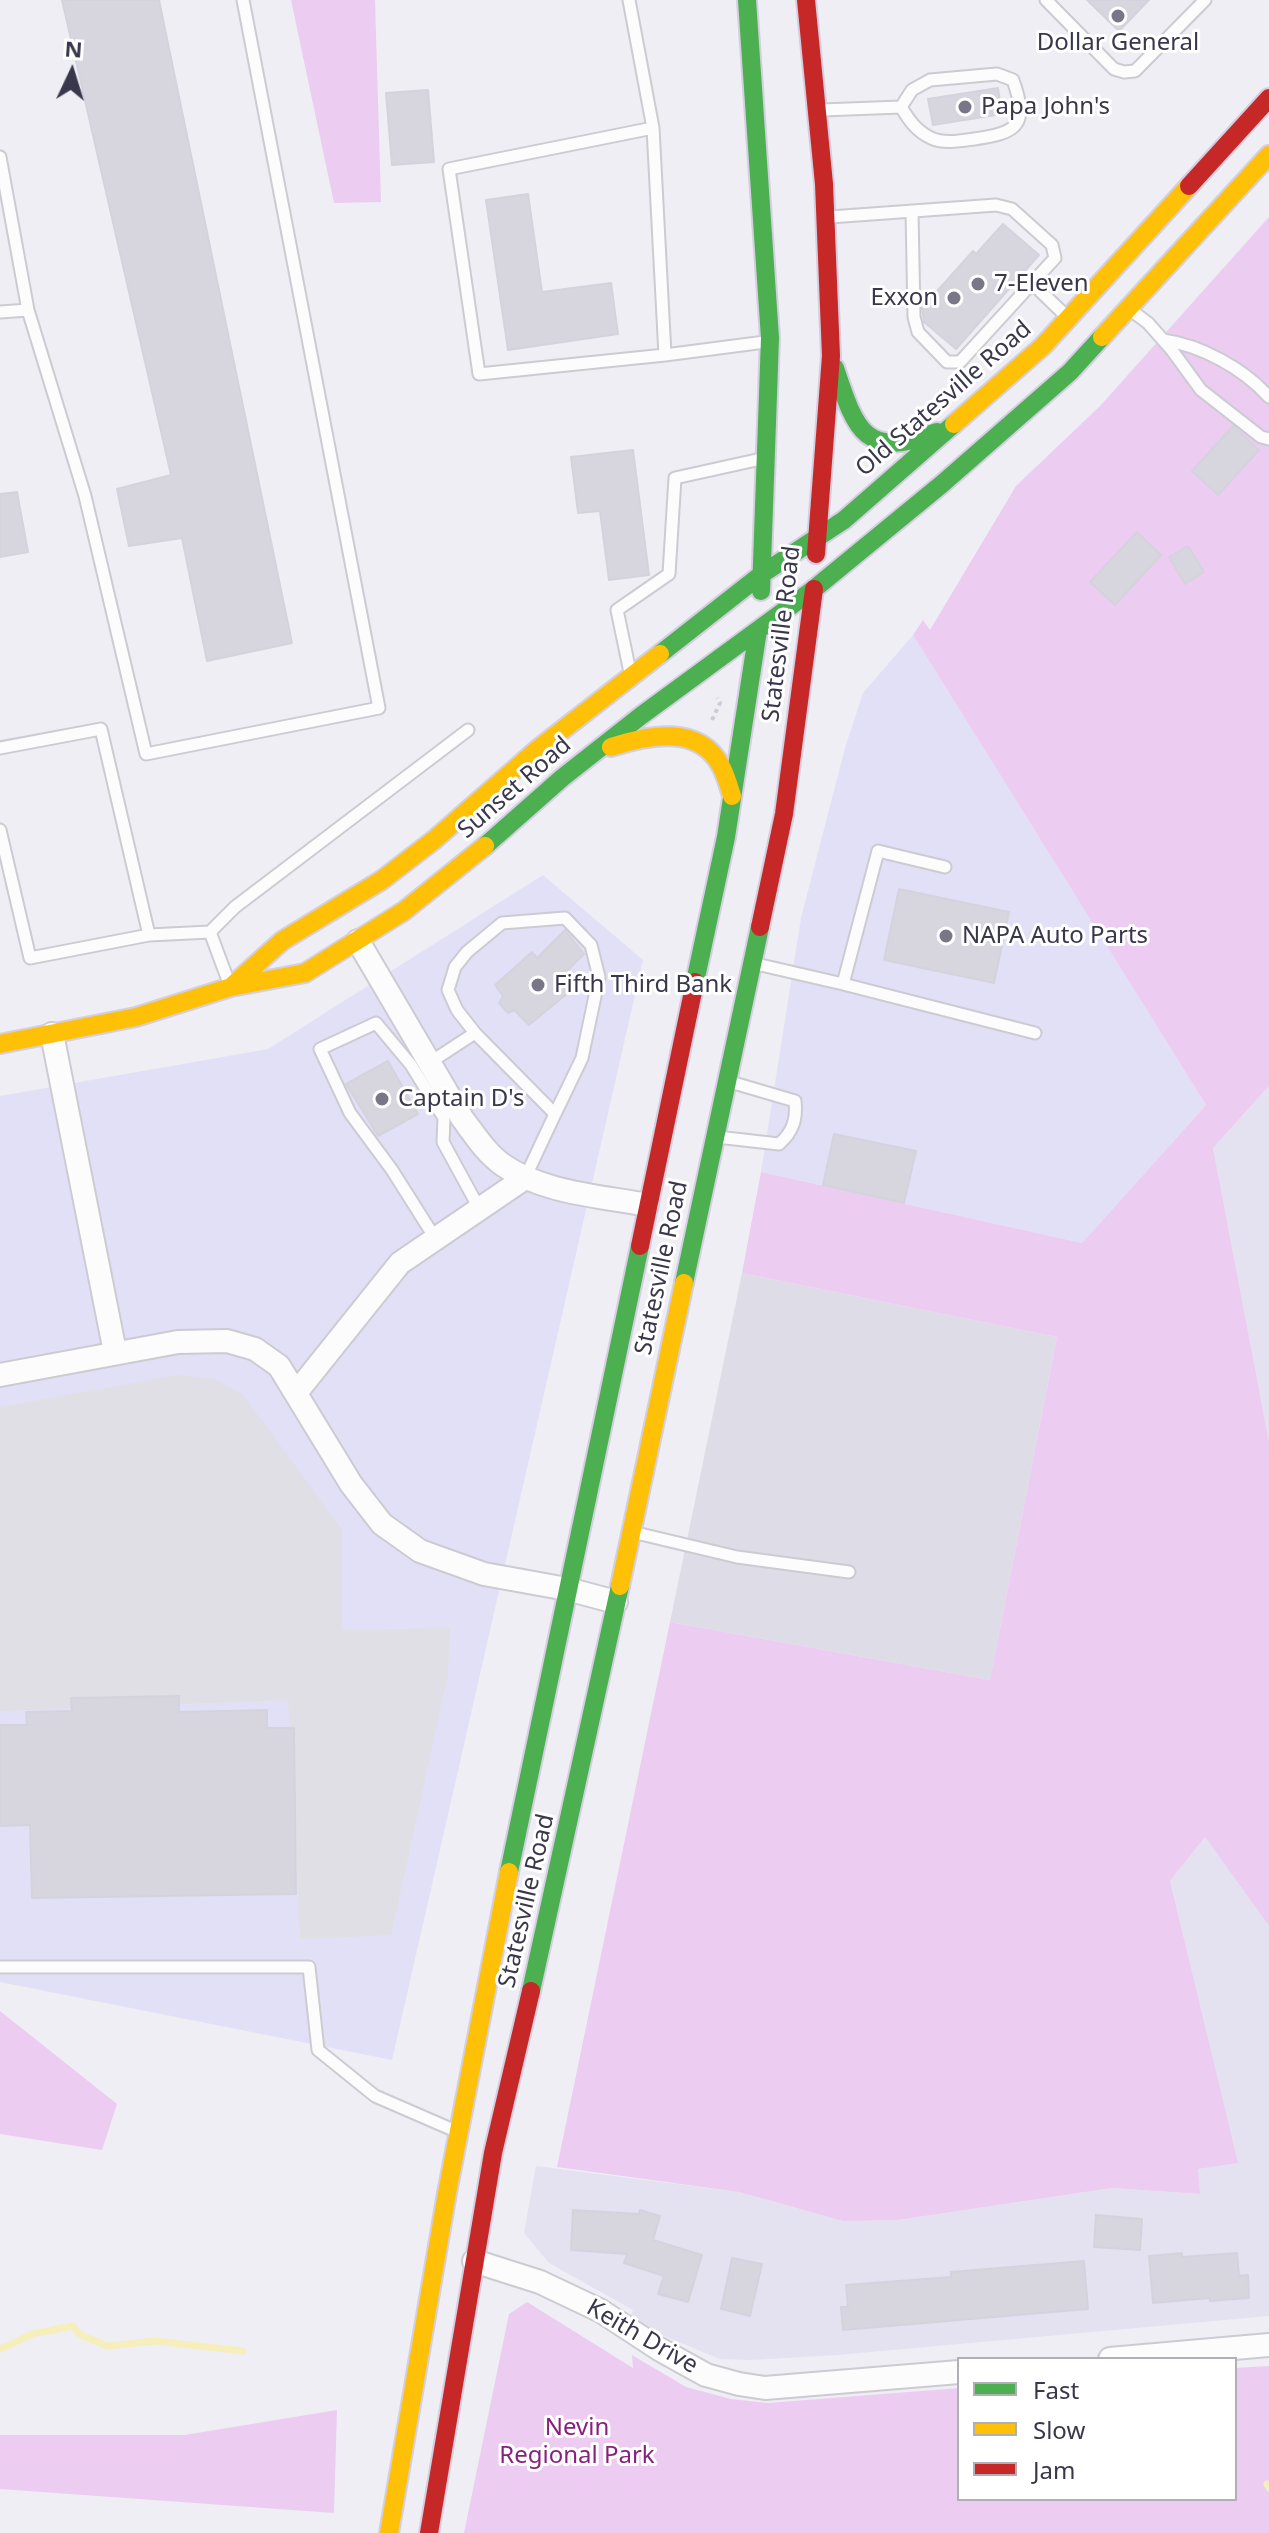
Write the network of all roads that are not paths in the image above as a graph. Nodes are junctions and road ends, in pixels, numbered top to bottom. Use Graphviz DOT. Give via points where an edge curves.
graph roads {
  1 [pos="243,0"];
  2 [pos="629,0"];
  3 [pos="747,0"];
  4 [pos="806,0"];
  5 [pos="1046,0"];
  6 [pos="1205,0"];
  7 [pos="1269,98"];
  8 [pos="901,107"];
  9 [pos="817,110"];
  10 [pos="653,128"];
  11 [pos="1269,155"];
  12 [pos="0,157"];
  13 [pos="912,211"];
  14 [pos="826,217"];
  15 [pos="1032,283"];
  16 [pos="1128,308"];
  17 [pos="28,310"];
  18 [pos="0,312"];
  19 [pos="1068,319"];
  20 [pos="1163,340"];
  21 [pos="770,341"];
  22 [pos="665,355"];
  23 [pos="831,356"];
  24 [pos="1269,397"];
  25 [pos="952,425"];
  26 [pos="1269,439"];
  27 [pos="765,458"];
  28 [pos="817,540"];
  29 [pos="762,574"];
  30 [pos="814,589"];
  31 [pos="758,630"];
  32 [pos="630,676"];
  33 [pos="468,730"];
  34 [pos="0,748"];
  35 [pos="591,755"];
  36 [pos="732,796"];
  37 [pos="0,830"];
  38 [pos="945,867"];
  39 [pos="210,932"];
  40 [pos="149,935"];
  41 [pos="358,941"];
  42 [pos="752,963"];
  43 [pos="843,984"];
  44 [pos="231,987"];
  45 [pos="475,1033"];
  46 [pos="1035,1033"];
  47 [pos="52,1034"];
  48 [pos="0,1044"];
  49 [pos="429,1063"];
  50 [pos="726,1081"];
  51 [pos="555,1114"];
  52 [pos="714,1136"];
  53 [pos="525,1178"];
  54 [pos="647,1205"];
  55 [pos="479,1208"];
  56 [pos="435,1238"];
  57 [pos="115,1352"];
  58 [pos="0,1375"];
  59 [pos="296,1393"];
  60 [pos="631,1532"];
  61 [pos="849,1572"];
  62 [pos="567,1589"];
  63 [pos="616,1602"];
  64 [pos="0,1967"];
  65 [pos="459,2132"];
  66 [pos="474,2261"];
  67 [pos="1269,2345"];
  68 [pos="1133,2357"];
  69 [pos="957,2372"];
  70 [pos="389,2533"];
  71 [pos="429,2533"];
  1 -- 17 [label="lane" via="379,708 146,754 85,496"];
  2 -- 10 [label="lane"];
  3 -- 21 [label="main road, Statesville Road"];
  4 -- 9 [label="main road, Statesville Road"];
  5 -- 6 [label="lane" via="1114,69 1124,72 1135,71"];
  7 -- 19 [label="main road, Old Statesville Road"];
  8 -- 8 [label="lane" via="916,129 934,140 1003,135 1016,128 1021,114 1013,80 997,74 930,80 912,90"];
  8 -- 9 [label="lane"];
  9 -- 14 [label="main road, Statesville Road"];
  10 -- 22 [label="lane"];
  10 -- 22 [label="lane" via="449,169 479,374"];
  11 -- 16 [label="main road"];
  12 -- 17 [label="lane"];
  13 -- 14 [label="lane"];
  13 -- 15 [label="lane" via="996,205 1012,209 1052,245 1055,258"];
  13 -- 15 [label="lane" via="914,317 918,332 947,362 960,362"];
  14 -- 23 [label="main road, Statesville Road"];
  15 -- 19 [label="lane"];
  16 -- 20 [label="lane"];
  16 -- 30 [label="main road" via="1070,372"];
  17 -- 18 [label="lane"];
  19 -- 25 [label="main road, Old Statesville Road"];
  20 -- 24 [label="lane" via="1204,351"];
  20 -- 26 [label="lane" via="1201,390"];
  21 -- 22 [label="lane"];
  21 -- 27 [label="main road, Statesville Road"];
  23 -- 25 [label="main road" via="847,406 859,430 872,440 911,444"];
  23 -- 28 [label="main road, Statesville Road"];
  25 -- 28 [label="main road, Old Statesville Road"];
  27 -- 29 [label="main road, Statesville Road"];
  27 -- 32 [label="lane" via="675,478 669,574 617,610"];
  28 -- 29 [label="main road, Old Statesville Road"];
  28 -- 30 [label="main road, Statesville Road"];
  29 -- 31 [label="main road, Statesville Road"];
  29 -- 32 [label="main road, Sunset Road"];
  30 -- 31 [label="main road, Sunset Road"];
  30 -- 42 [label="main road, Statesville Road" via="784,814"];
  31 -- 35 [label="main road, Sunset Road"];
  31 -- 36 [label="main road, Statesville Road"];
  32 -- 44 [label="main road, Sunset Road" via="434,840 382,880 282,941"];
  33 -- 39 [label="lane" via="235,907"];
  34 -- 40 [label="lane" via="101,729"];
  35 -- 36 [label="main road" via="636,738 684,737 717,759"];
  35 -- 41 [label="main road, Sunset Road" via="459,869"];
  36 -- 54 [label="main road, Statesville Road"];
  37 -- 40 [label="lane" via="30,958"];
  38 -- 43 [label="lane" via="878,851"];
  39 -- 40 [label="lane"];
  39 -- 44 [label="lane"];
  41 -- 44 [label="main road, Sunset Road" via="305,973"];
  41 -- 49 [label="street"];
  42 -- 43 [label="lane"];
  42 -- 50 [label="main road, Statesville Road"];
  43 -- 46 [label="lane"];
  44 -- 47 [label="main road, Sunset Road" via="136,1017"];
  45 -- 49 [label="lane"];
  45 -- 51 [label="lane"];
  45 -- 51 [label="lane" via="448,990 455,967 502,923 565,918 591,945 599,977 582,1058"];
  47 -- 48 [label="main road, Sunset Road"];
  47 -- 57 [label="street"];
  49 -- 53 [label="street" via="481,1143"];
  50 -- 52 [label="main road, Statesville Road"];
  50 -- 52 [label="lane" via="795,1101 793,1128 779,1144"];
  51 -- 53 [label="lane"];
  52 -- 60 [label="main road, Statesville Road"];
  53 -- 54 [label="street"];
  53 -- 55 [label="street"];
  54 -- 62 [label="main road, Statesville Road"];
  55 -- 56 [label="street"];
  55 -- 56 [label="lane" via="443,1142 444,1118 411,1065 376,1023 320,1049 350,1113"];
  56 -- 59 [label="street" via="400,1263"];
  57 -- 58 [label="street"];
  57 -- 59 [label="street" via="227,1341 255,1349 279,1366"];
  59 -- 62 [label="street" via="382,1524 420,1551 484,1574"];
  60 -- 61 [label="lane" via="737,1557"];
  60 -- 63 [label="main road, Statesville Road"];
  62 -- 63 [label="street"];
  62 -- 65 [label="main road, Statesville Road"];
  63 -- 66 [label="main road, Statesville Road" via="493,2153"];
  64 -- 65 [label="lane" via="309,1967 318,2050 375,2096"];
  65 -- 70 [label="main road, Statesville Road"];
  66 -- 69 [label="street, Keith Drive" via="540,2282 601,2311 691,2367 739,2384 765,2388"];
  66 -- 71 [label="main road, Statesville Road"];
  67 -- 68 [label="street"];
}
